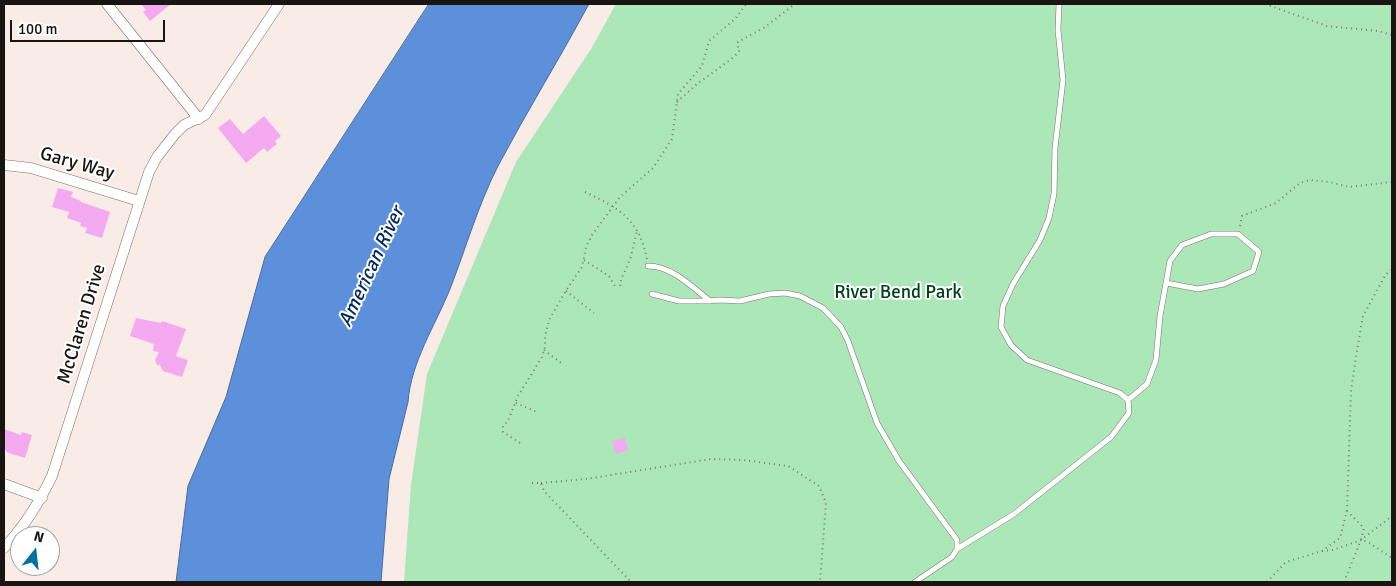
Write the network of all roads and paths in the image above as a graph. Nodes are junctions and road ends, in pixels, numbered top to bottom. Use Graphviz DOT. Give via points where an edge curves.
graph roads {
  1 [pos="107,4"];
  2 [pos="279,4"];
  3 [pos="746,4"];
  4 [pos="795,4"];
  5 [pos="1059,4"];
  6 [pos="1265,4"];
  7 [pos="1392,35"];
  8 [pos="676,102"];
  9 [pos="199,119"];
  10 [pos="4,165"];
  11 [pos="1392,182"];
  12 [pos="585,192"];
  13 [pos="140,201"];
  14 [pos="614,206"];
  15 [pos="637,232"];
  16 [pos="1238,234"];
  17 [pos="584,260"];
  18 [pos="648,266"];
  19 [pos="1392,270"];
  20 [pos="1166,283"];
  21 [pos="620,286"];
  22 [pos="616,288"];
  23 [pos="566,291"];
  24 [pos="652,294"];
  25 [pos="711,301"];
  26 [pos="594,313"];
  27 [pos="544,350"];
  28 [pos="564,365"];
  29 [pos="1128,400"];
  30 [pos="516,402"];
  31 [pos="537,412"];
  32 [pos="520,443"];
  33 [pos="541,482"];
  34 [pos="532,483"];
  35 [pos="4,484"];
  36 [pos="42,498"];
  37 [pos="1347,510"];
  38 [pos="1392,516"];
  39 [pos="1361,540"];
  40 [pos="4,548"];
  41 [pos="957,549"];
  42 [pos="1322,551"];
  43 [pos="1392,558"];
  44 [pos="631,582"];
  45 [pos="820,582"];
  46 [pos="915,582"];
  47 [pos="1267,582"];
  48 [pos="1344,582"];
  1 -- 9 [label="street"];
  2 -- 9 [label="street, McClaren Drive" via="205,115"];
  3 -- 8 [label="path" via="708,41 702,66 678,94"];
  4 -- 8 [label="path" via="738,42 740,50 734,57"];
  5 -- 29 [label="lane" via="1063,80 1055,148 1054,194 1040,240 1012,284 1003,306 1001,327 1011,345 1026,360 1120,393"];
  6 -- 7 [label="path" via="1326,26"];
  8 -- 14 [label="path" via="672,139 653,168"];
  9 -- 13 [label="street, McClaren Drive" via="184,125 156,157"];
  10 -- 13 [label="street, Gary Way" via="31,168"];
  11 -- 16 [label="path" via="1349,187 1310,180 1300,183 1276,204 1242,216"];
  12 -- 14 [label="path"];
  13 -- 36 [label="street, McClaren Drive" via="57,461"];
  14 -- 15 [label="path" via="627,216"];
  14 -- 17 [label="path" via="592,235"];
  15 -- 18 [label="path"];
  15 -- 21 [label="path"];
  16 -- 20 [label="lane" via="1210,234 1182,244 1170,261"];
  16 -- 20 [label="lane" via="1259,252 1252,271 1224,284 1198,289"];
  17 -- 22 [label="path" via="610,276"];
  17 -- 23 [label="path"];
  18 -- 25 [label="lane" via="667,270"];
  19 -- 37 [label="path" via="1386,274 1363,316 1351,391"];
  20 -- 29 [label="lane" via="1156,360 1147,384"];
  23 -- 26 [label="path"];
  23 -- 27 [label="path" via="546,328"];
  24 -- 25 [label="lane" via="680,301"];
  25 -- 41 [label="lane" via="740,301 785,294 810,300 831,315 848,340 884,436 955,535"];
  27 -- 28 [label="path"];
  27 -- 30 [label="path"];
  29 -- 41 [label="lane" via="1129,413 1111,437 1014,514"];
  30 -- 31 [label="path"];
  30 -- 32 [label="path" via="503,432"];
  33 -- 34 [label="path"];
  33 -- 44 [label="path" via="544,491"];
  33 -- 45 [label="path" via="586,479 711,460 788,466 819,486 826,502"];
  35 -- 36 [label="street"];
  36 -- 40 [label="street, McClaren Drive" via="24,526"];
  37 -- 39 [label="path" via="1364,528"];
  37 -- 42 [label="path" via="1340,538"];
  38 -- 39 [label="path"];
  39 -- 42 [label="path"];
  39 -- 43 [label="path"];
  39 -- 48 [label="path"];
  41 -- 46 [label="lane" via="952,557"];
  42 -- 47 [label="path" via="1286,562"];
}
